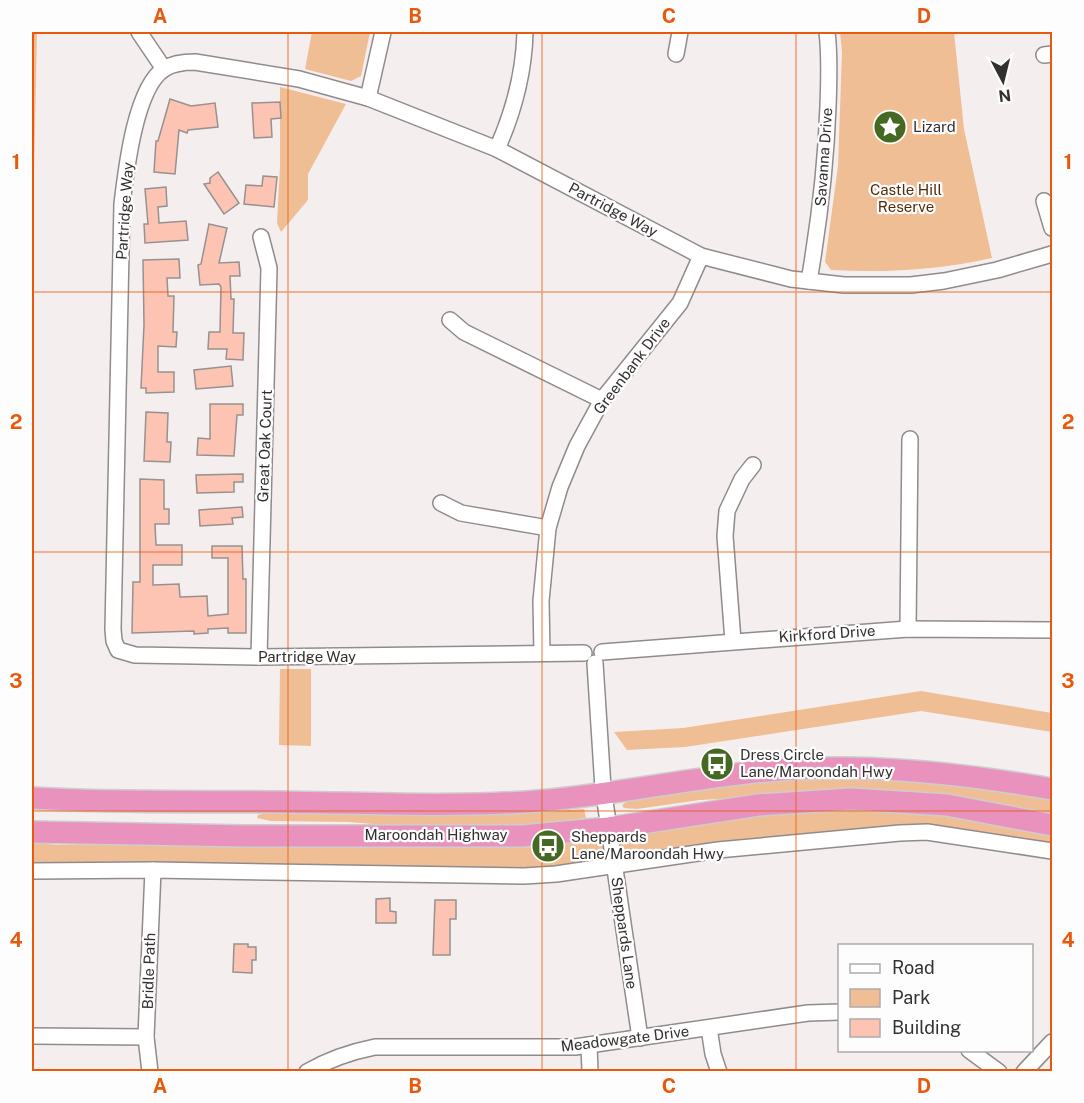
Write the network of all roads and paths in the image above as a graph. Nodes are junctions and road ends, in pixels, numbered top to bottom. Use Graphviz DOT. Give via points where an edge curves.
graph roads {
  1 [pos="139,32"];
  2 [pos="383,32"];
  3 [pos="525,32"];
  4 [pos="680,32"];
  5 [pos="827,32"];
  6 [pos="676,54"];
  7 [pos="164,69"];
  8 [pos="368,98"];
  9 [pos="496,149"];
  10 [pos="1044,201"];
  11 [pos="1053,228"];
  12 [pos="261,237"];
  13 [pos="1053,254"];
  14 [pos="700,256"];
  15 [pos="809,281"];
  16 [pos="450,320"];
  17 [pos="602,400"];
  18 [pos="910,439"];
  19 [pos="753,465"];
  20 [pos="441,503"];
  21 [pos="548,528"];
  22 [pos="908,629"];
  23 [pos="1053,630"];
  24 [pos="733,641"];
  25 [pos="542,653"];
  26 [pos="594,656"];
  27 [pos="259,657"];
  28 [pos="1053,789"];
  29 [pos="604,794"];
  30 [pos="32,798"];
  31 [pos="247,801"];
  32 [pos="1053,825"];
  33 [pos="609,828"];
  34 [pos="32,832"];
  35 [pos="246,836"];
  36 [pos="1053,851"];
  37 [pos="614,865"];
  38 [pos="153,870"];
  39 [pos="32,871"];
  40 [pos="838,1012"];
  41 [pos="709,1028"];
  42 [pos="32,1036"];
  43 [pos="147,1037"];
  44 [pos="640,1038"];
  45 [pos="1053,1042"];
  46 [pos="589,1046"];
  47 [pos="972,1052"];
  48 [pos="150,1071"];
  49 [pos="307,1071"];
  50 [pos="590,1071"];
  51 [pos="719,1071"];
  52 [pos="999,1071"];
  53 [pos="1024,1071"];
  1 -- 7 [label="street"];
  2 -- 8 [label="street"];
  3 -- 9 [label="street" via="520,85"];
  4 -- 6 [label="street"];
  5 -- 15 [label="street, Savanna Drive" via="825,162"];
  7 -- 8 [label="street, Partridge Way" via="195,62 299,79"];
  7 -- 27 [label="street, Partridge Way" via="144,96 122,204 114,641 118,650 135,655"];
  8 -- 9 [label="street, Partridge Way"];
  9 -- 14 [label="street, Partridge Way"];
  10 -- 11 [label="street"];
  12 -- 27 [label="street, Great Oak Court" via="269,268"];
  13 -- 15 [label="street, Partridge Way" via="997,270 922,283 863,286"];
  14 -- 15 [label="street, Partridge Way"];
  14 -- 17 [label="street, Greenbank Drive" via="680,303"];
  16 -- 17 [label="street" via="464,332"];
  17 -- 21 [label="street, Greenbank Drive" via="577,446"];
  18 -- 22 [label="street"];
  19 -- 24 [label="street" via="727,511 725,536"];
  20 -- 21 [label="street" via="461,513"];
  21 -- 25 [label="street, Greenbank Drive"];
  22 -- 23 [label="street, Kirkford Drive"];
  22 -- 24 [label="street, Kirkford Drive"];
  24 -- 26 [label="street, Kirkford Drive"];
  25 -- 26 [label="street, Partridge Way"];
  25 -- 27 [label="street, Partridge Way"];
  26 -- 29 [label="street, Sheppards Lane"];
  28 -- 29 [label="highway, Maroondah Highway" via="926,771 808,769 697,779"];
  29 -- 31 [label="highway, Maroondah Highway" via="476,803"];
  29 -- 33 [label="street, Sheppards Lane"];
  30 -- 31 [label="highway, Maroondah Highway"];
  31 -- 35 [label="highway"];
  32 -- 33 [label="highway, Maroondah Highway" via="947,805 851,799 758,804"];
  33 -- 35 [label="highway, Maroondah Highway" via="522,836"];
  33 -- 37 [label="street, Sheppards Lane"];
  34 -- 35 [label="highway, Maroondah Highway"];
  36 -- 37 [label="street" via="927,832 718,850"];
  37 -- 38 [label="street" via="524,876"];
  37 -- 44 [label="street, Sheppards Lane"];
  38 -- 39 [label="street"];
  38 -- 43 [label="street, Bridle Path"];
  40 -- 41 [label="street, Meadowgate Drive"];
  41 -- 44 [label="street, Meadowgate Drive"];
  41 -- 51 [label="street"];
  42 -- 43 [label="street"];
  43 -- 48 [label="street, Bridle Path"];
  44 -- 46 [label="street, Meadowgate Drive"];
  45 -- 53 [label="street"];
  46 -- 49 [label="street, Meadowgate Drive" via="375,1047 352,1051"];
  46 -- 50 [label="street"];
  47 -- 52 [label="street"];
}
